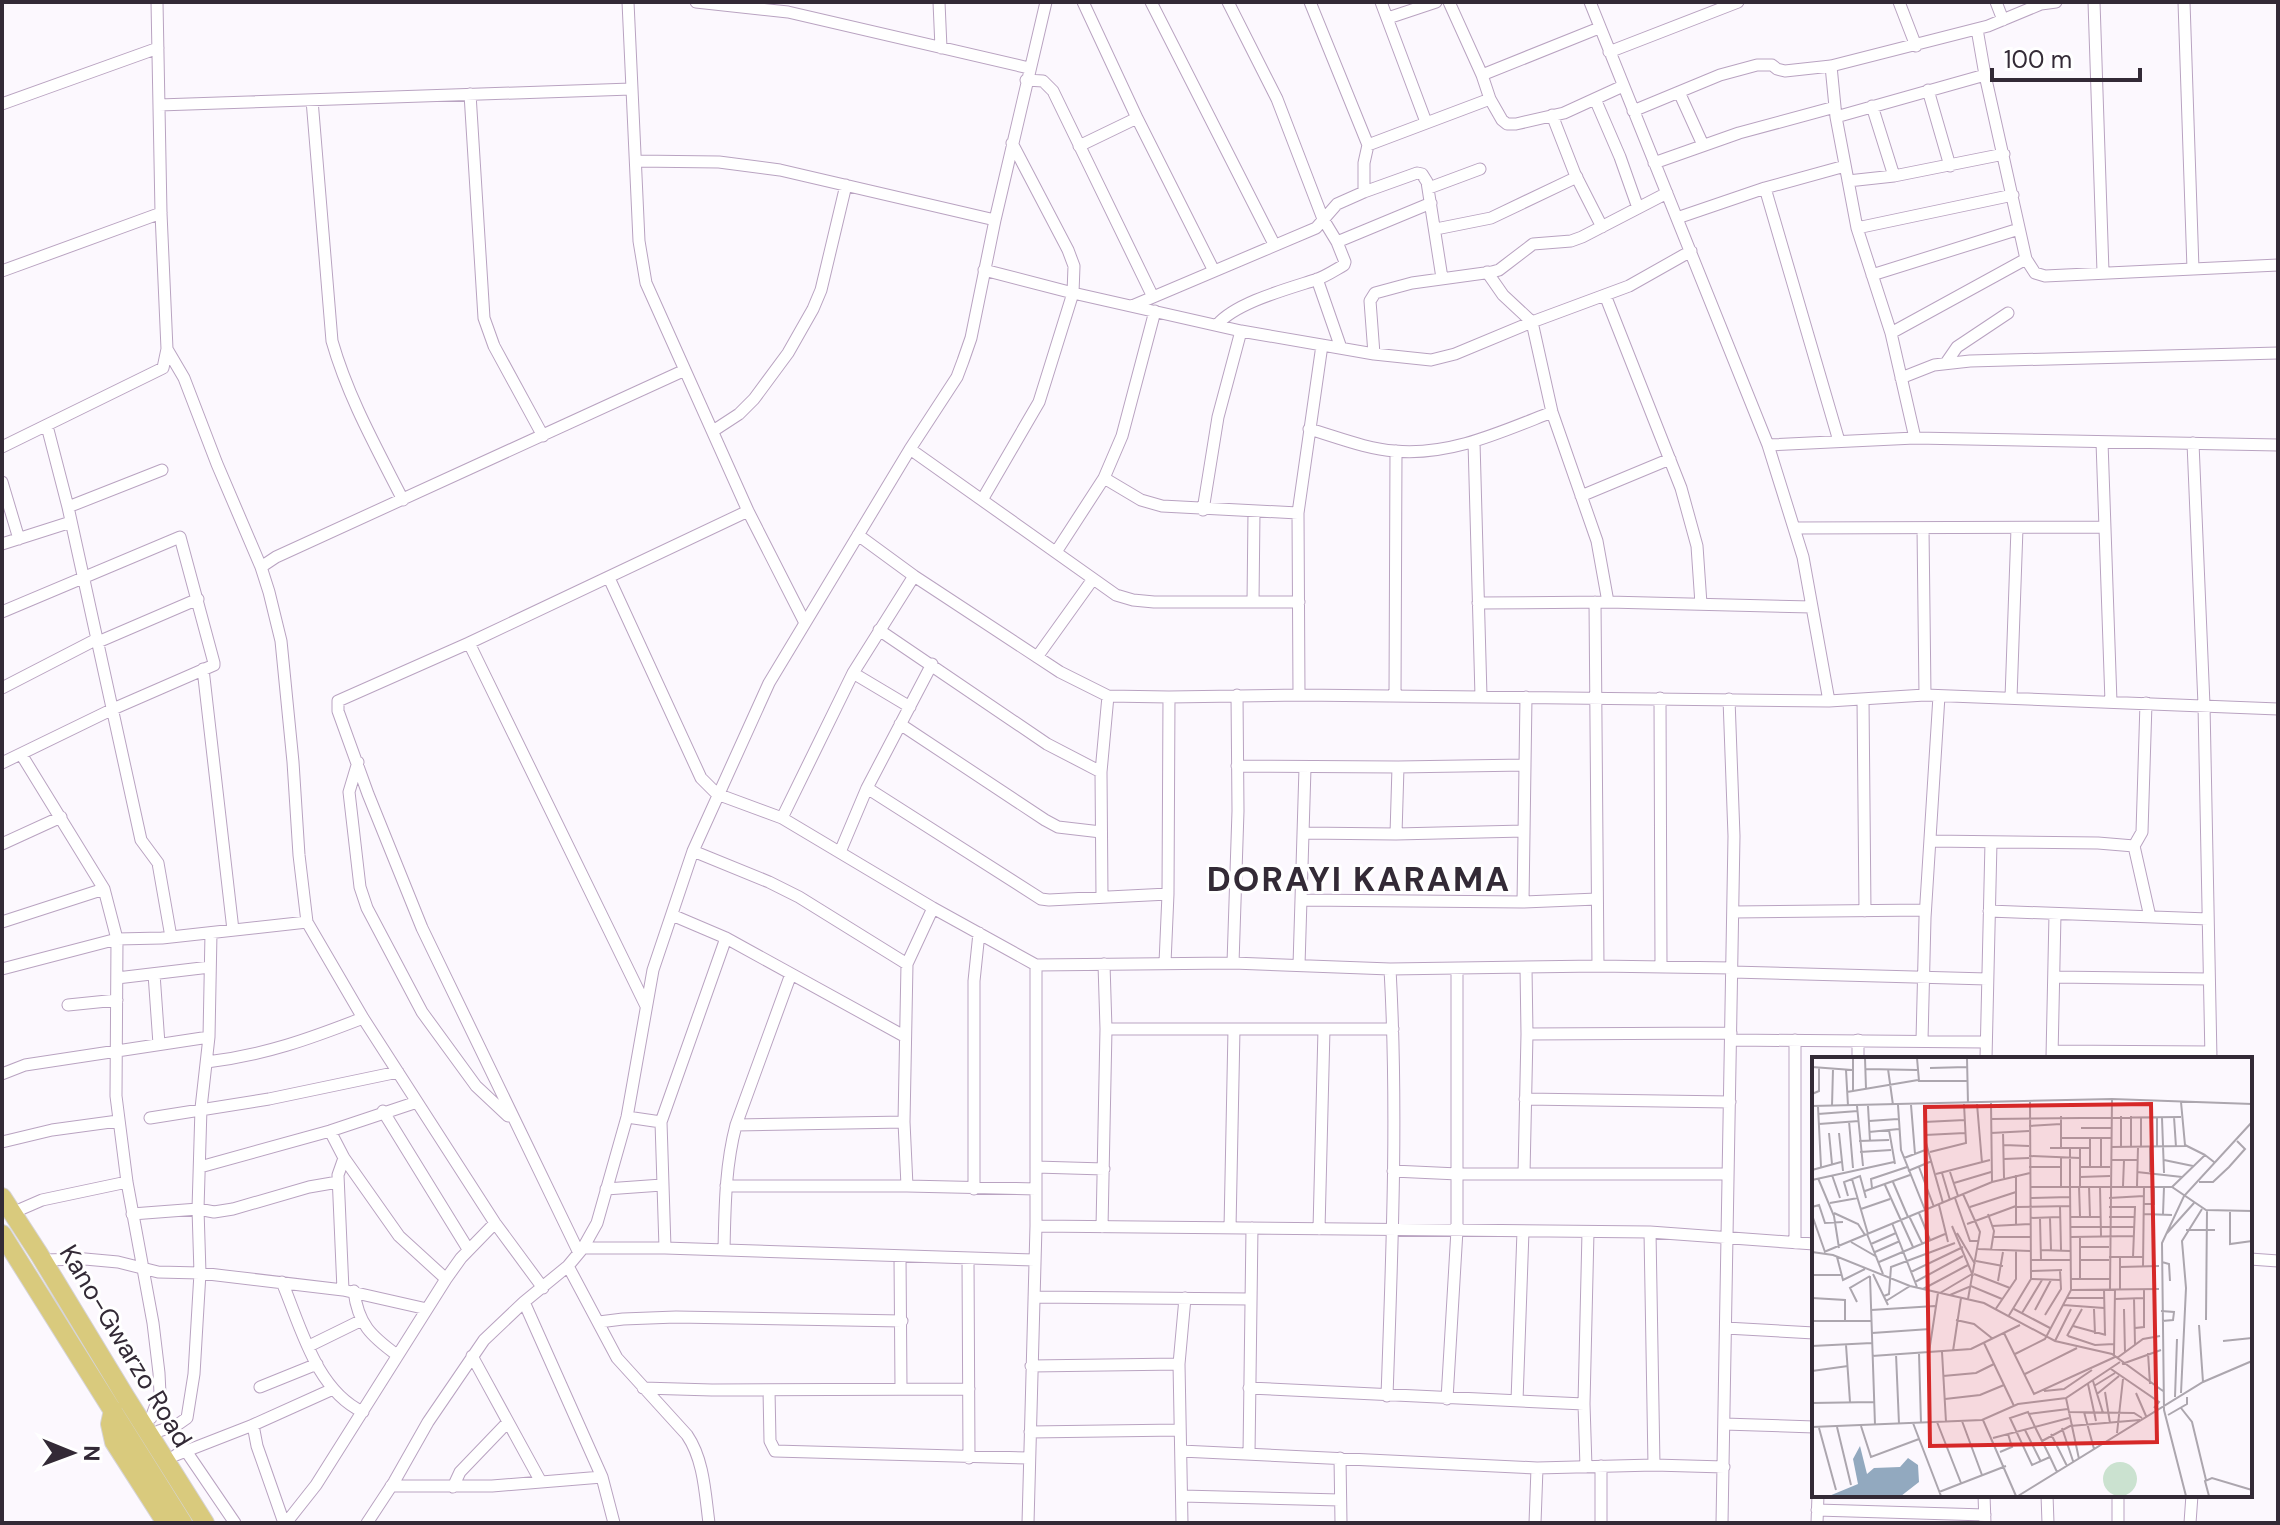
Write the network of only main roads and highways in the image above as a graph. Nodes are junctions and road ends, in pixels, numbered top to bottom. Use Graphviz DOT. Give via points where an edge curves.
graph roads {
  1 [pos="7,1205"];
  2 [pos="2,1234"];
  3 [pos="119,1403"];
  4 [pos="166,1523"];
  5 [pos="183,1523"];
  6 [pos="205,1523"];
  7 [pos="219,1523"];
  1 -- 3 [label="main road, Kano-Gwarzo Road" via="43,1260"];
  2 -- 3 [label="main road"];
  3 -- 4 [label="main road" via="110,1424 114,1442"];
  3 -- 5 [label="main road"];
  3 -- 6 [label="main road, Kano-Gwarzo Road"];
  3 -- 7 [label="main road" via="136,1403 181,1453"];
}
